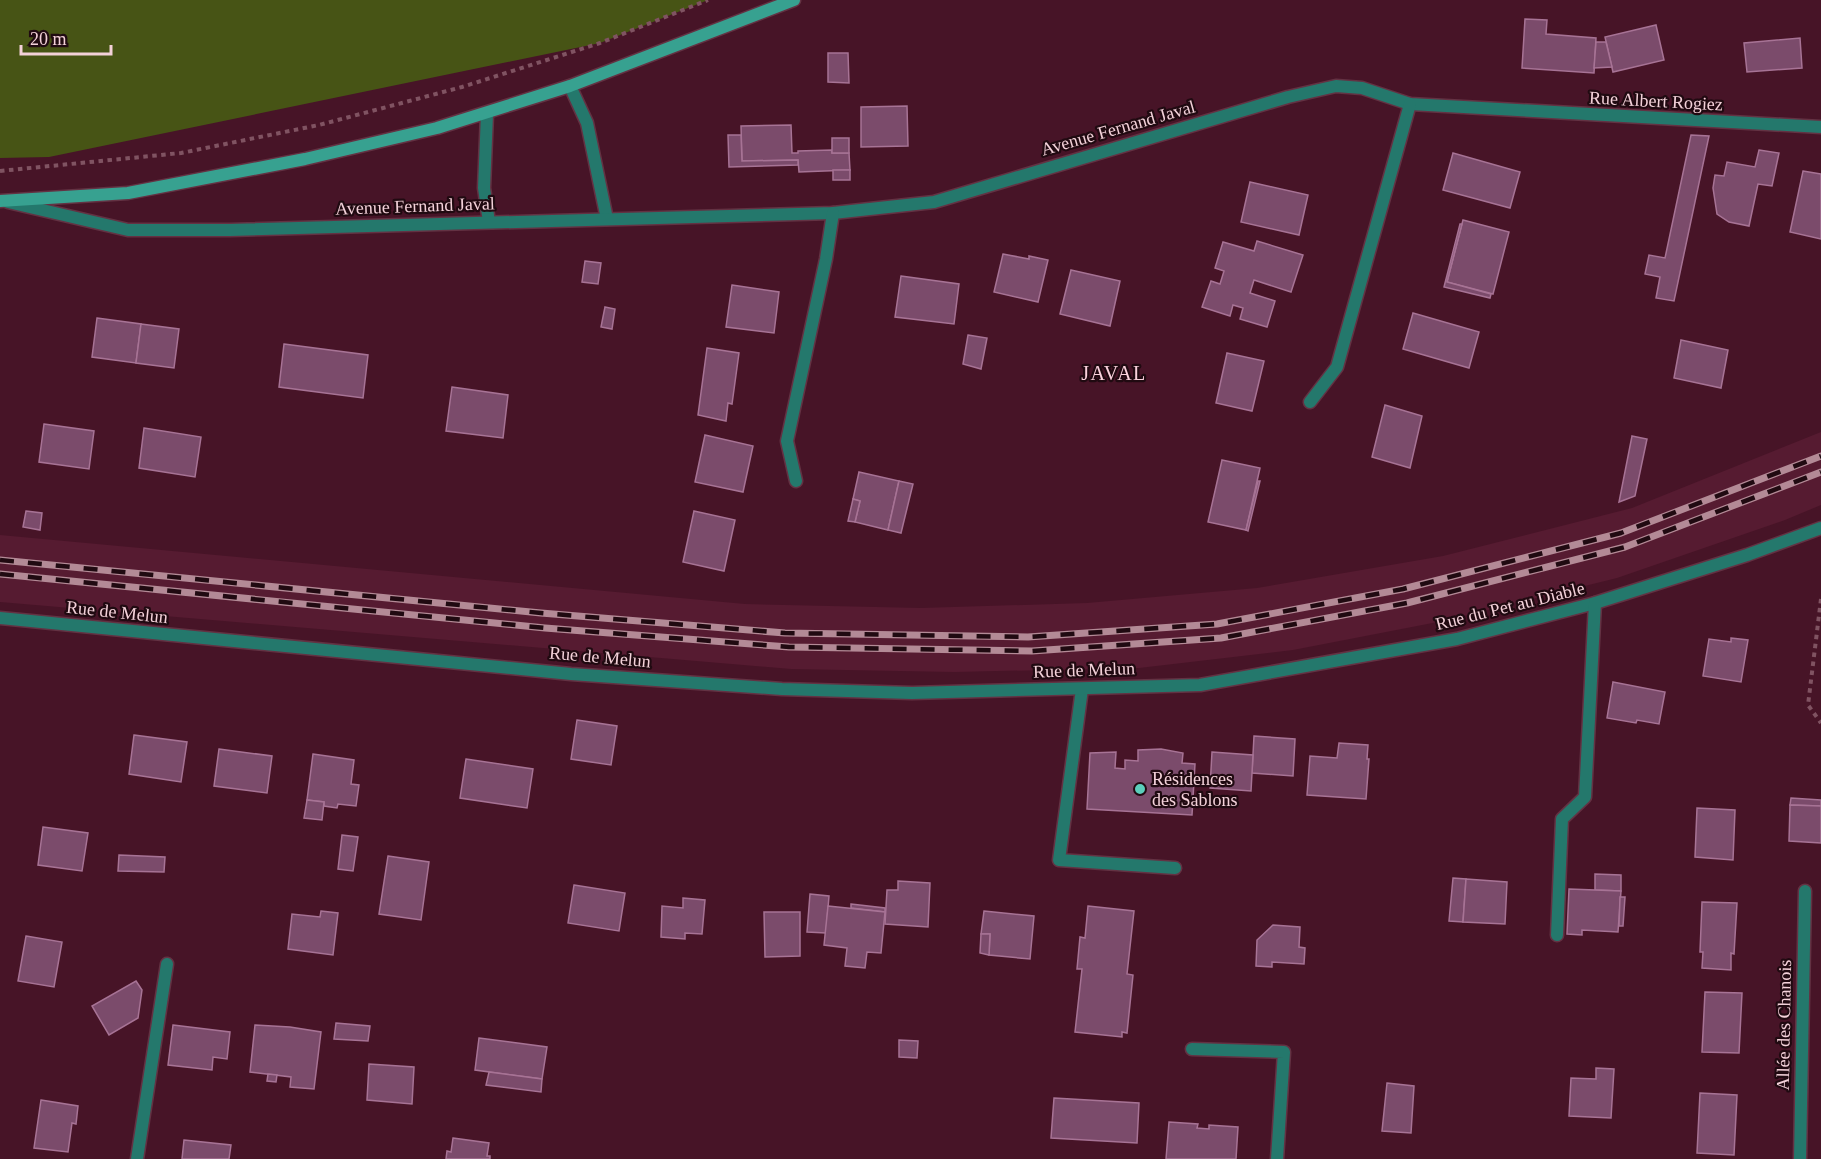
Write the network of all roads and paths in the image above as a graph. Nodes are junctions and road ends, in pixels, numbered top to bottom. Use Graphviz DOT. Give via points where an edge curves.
graph roads {
  1 [pos="708,0"];
  2 [pos="794,0"];
  3 [pos="570,86"];
  4 [pos="1410,104"];
  5 [pos="1490,110"];
  6 [pos="487,114"];
  7 [pos="1821,127"];
  8 [pos="0,171"];
  9 [pos="1,201"];
  10 [pos="833,213"];
  11 [pos="607,219"];
  12 [pos="489,222"];
  13 [pos="1311,402"];
  14 [pos="796,481"];
  15 [pos="1821,528"];
  16 [pos="1821,599"];
  17 [pos="1594,603"];
  18 [pos="0,618"];
  19 [pos="1200,685"];
  20 [pos="1082,689"];
  21 [pos="1821,723"];
  22 [pos="1175,868"];
  23 [pos="1805,891"];
  24 [pos="1557,935"];
  25 [pos="167,964"];
  26 [pos="1192,1049"];
  27 [pos="137,1159"];
  28 [pos="1277,1159"];
  29 [pos="1800,1159"];
  1 -- 8 [label="path" via="600,43 462,87 319,125 181,153"];
  2 -- 3 [label="main road"];
  3 -- 6 [label="main road"];
  3 -- 11 [label="street" via="587,123"];
  4 -- 5 [label="street, Avenue Fernand Javal"];
  4 -- 10 [label="street, Avenue Fernand Javal" via="1362,88 1330,86 934,201"];
  4 -- 13 [label="street" via="1337,367"];
  5 -- 7 [label="street, Rue Albert Rogiez"];
  6 -- 9 [label="main road" via="305,159 139,190"];
  6 -- 12 [label="street" via="484,188"];
  9 -- 12 [label="street, Avenue Fernand Javal" via="128,230"];
  10 -- 11 [label="street, Avenue Fernand Javal"];
  10 -- 14 [label="street" via="788,441"];
  11 -- 12 [label="street, Avenue Fernand Javal"];
  15 -- 17 [label="street, Rue du Pet au Diable"];
  16 -- 21 [label="path" via="1808,705"];
  17 -- 19 [label="street, Rue du Pet au Diable" via="1457,639"];
  17 -- 24 [label="street" via="1585,797 1562,819"];
  18 -- 20 [label="street, Rue de Melun" via="571,674 782,689 912,693"];
  19 -- 20 [label="street, Rue de Melun"];
  20 -- 22 [label="street" via="1059,860"];
  23 -- 29 [label="street, Allée des Chanois"];
  25 -- 27 [label="street"];
  26 -- 28 [label="street" via="1284,1052"];
}
